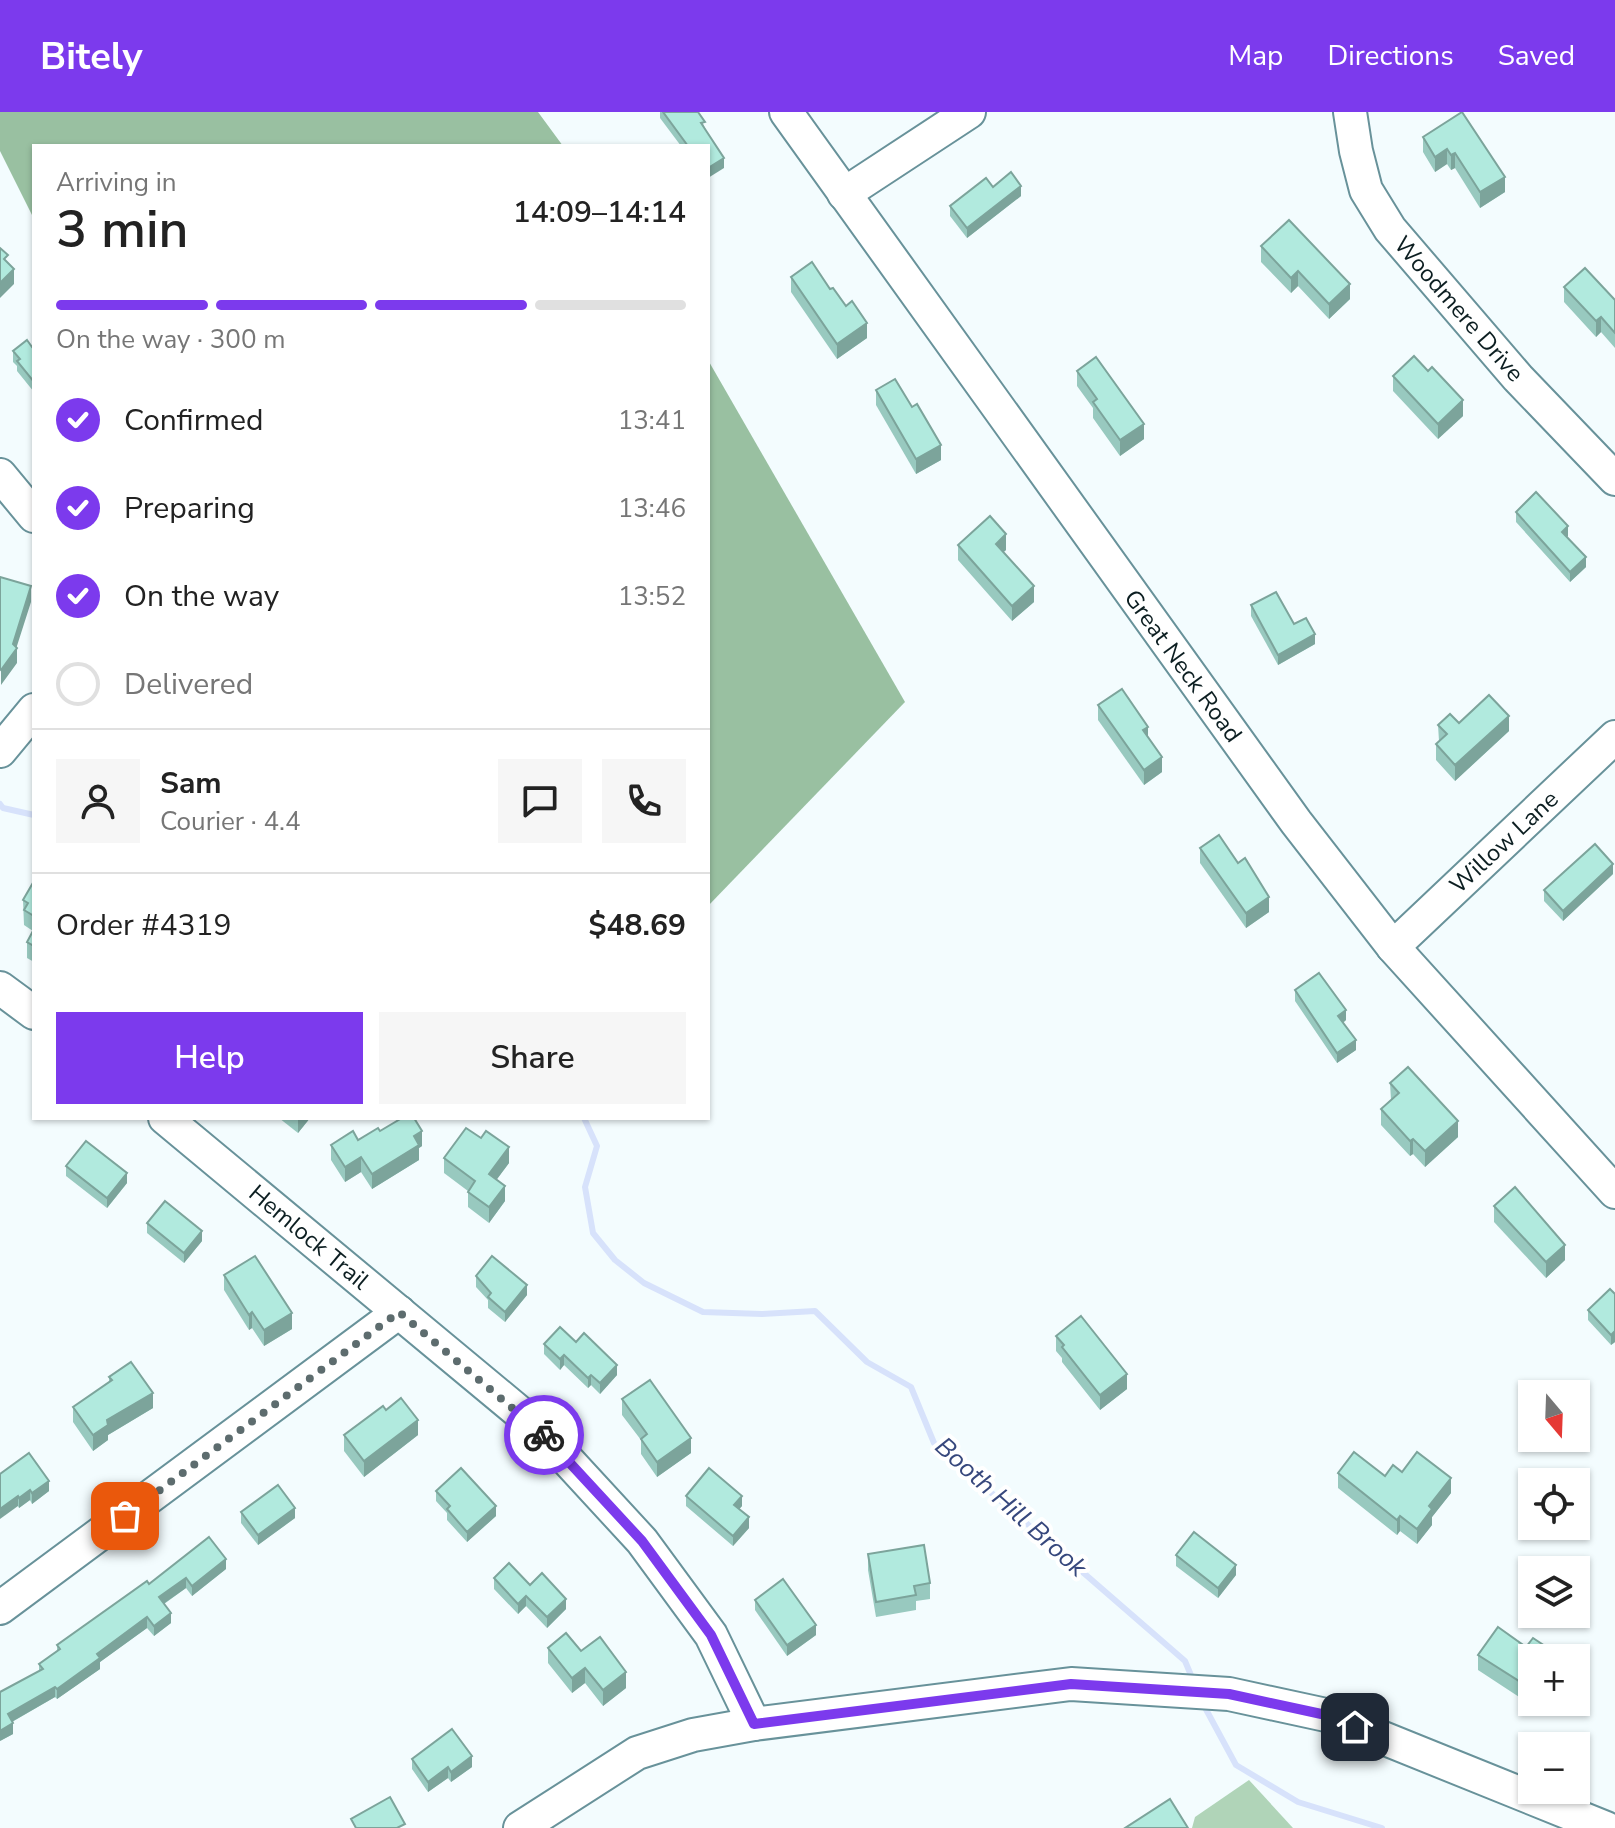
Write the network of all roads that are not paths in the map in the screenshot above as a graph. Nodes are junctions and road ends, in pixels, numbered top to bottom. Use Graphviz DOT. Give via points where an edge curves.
graph roads {
  1 [pos="786,112"];
  2 [pos="969,112"];
  3 [pos="1350,112"];
  4 [pos="844,194"];
  5 [pos="0,475"];
  6 [pos="1615,479"];
  7 [pos="32,514"];
  8 [pos="32,712"];
  9 [pos="1615,737"];
  10 [pos="0,751"];
  11 [pos="1393,947"];
  12 [pos="0,988"];
  13 [pos="32,1012"];
  14 [pos="167,1120"];
  15 [pos="1615,1192"];
  16 [pos="399,1312"];
  17 [pos="0,1608"];
  18 [pos="754,1724"];
  19 [pos="534,1824"];
  20 [pos="1606,1828"];
  1 -- 4 [label="street, Great Neck Road"];
  2 -- 4 [label="street"];
  3 -- 6 [label="street, Woodmere Drive" via="1366,190 1390,229 1518,378"];
  4 -- 11 [label="street, Great Neck Road" via="1287,809"];
  5 -- 7 [label="street"];
  8 -- 10 [label="street"];
  9 -- 11 [label="street, Willow Lane"];
  11 -- 15 [label="street, Great Neck Road"];
  12 -- 13 [label="street"];
  14 -- 16 [label="street, Hemlock Trail"];
  16 -- 17 [label="street"];
  16 -- 18 [label="street, Hemlock Trail" via="537,1427 642,1541 711,1635"];
  18 -- 19 [label="street" via="637,1753"];
  18 -- 20 [label="street" via="1071,1684 1229,1694 1326,1715"];
}
